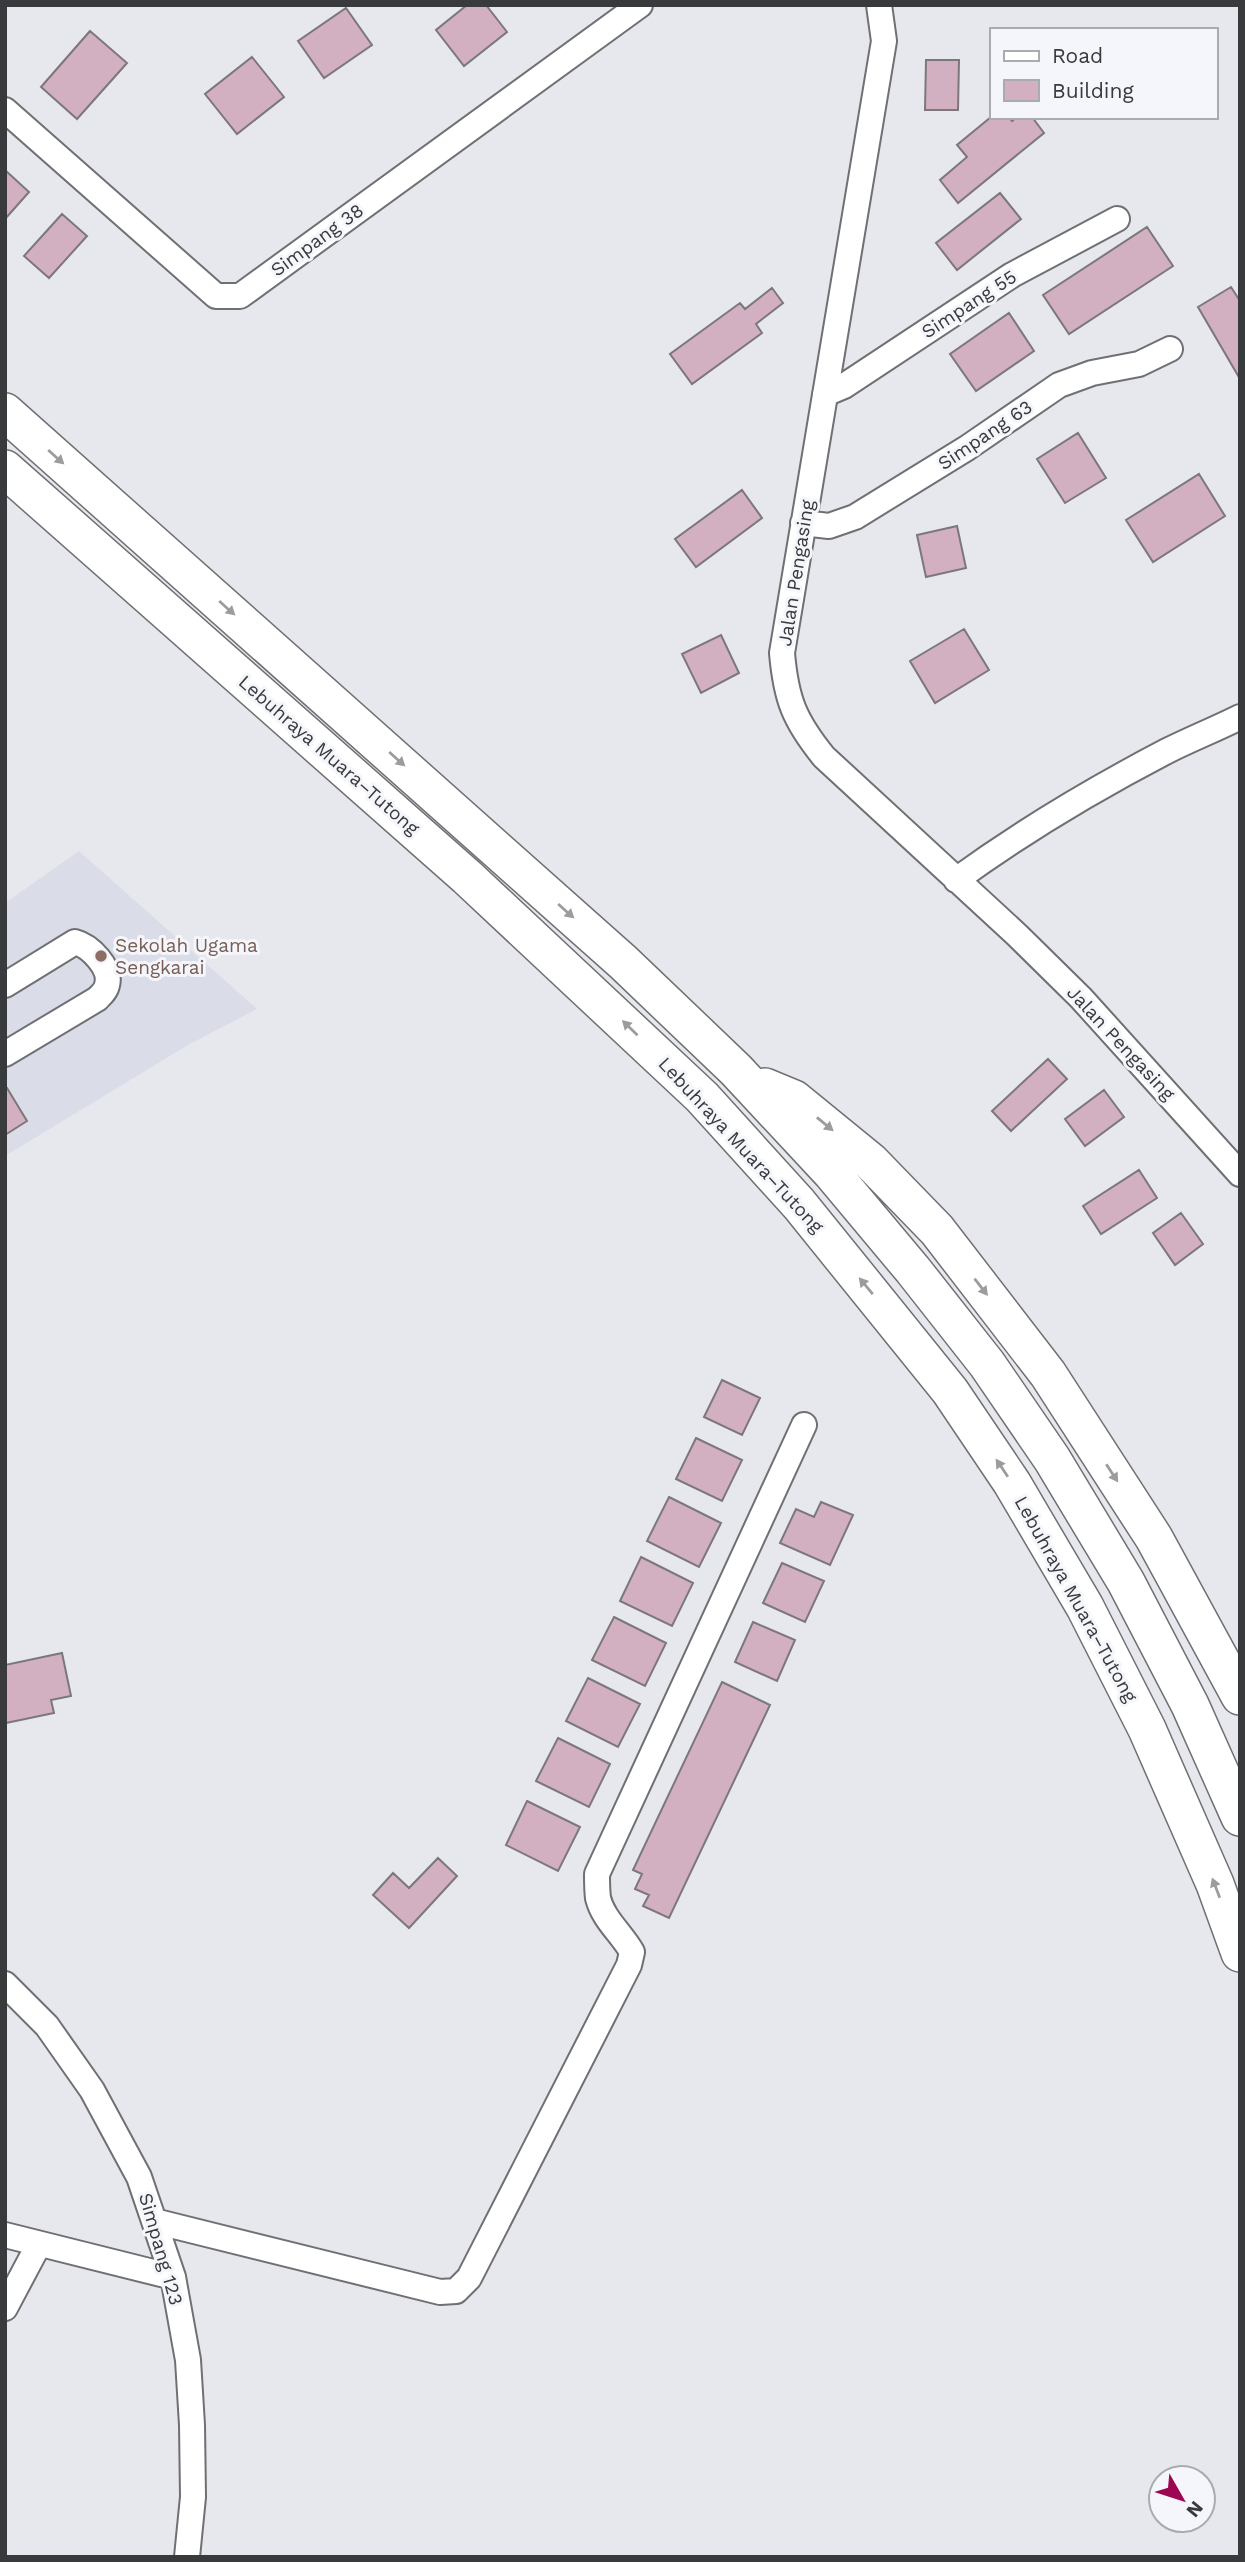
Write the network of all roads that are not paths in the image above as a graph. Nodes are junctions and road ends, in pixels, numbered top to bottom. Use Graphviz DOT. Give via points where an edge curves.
graph roads {
  1 [pos="640,5"];
  2 [pos="878,5"];
  3 [pos="5,110"];
  4 [pos="1117,219"];
  5 [pos="1170,348"];
  6 [pos="825,394"];
  7 [pos="5,412"];
  8 [pos="5,469"];
  9 [pos="803,523"];
  10 [pos="1240,717"];
  11 [pos="956,880"];
  12 [pos="5,985"];
  13 [pos="5,1054"];
  14 [pos="744,1079"];
  15 [pos="1240,1174"];
  16 [pos="804,1425"];
  17 [pos="1240,1696"];
  18 [pos="1240,1816"];
  19 [pos="1240,1952"];
  20 [pos="5,1984"];
  21 [pos="154,2221"];
  22 [pos="5,2235"];
  23 [pos="39,2244"];
  24 [pos="173,2277"];
  25 [pos="5,2308"];
  26 [pos="187,2557"];
  1 -- 3 [label="street, Simpang 38" via="240,296 216,296"];
  2 -- 6 [label="street, Jalan Pengasing" via="884,41"];
  4 -- 6 [label="street, Simpang 55" via="1012,275"];
  5 -- 9 [label="street, Simpang 63" via="1139,364 1059,385 855,517 829,526"];
  6 -- 9 [label="street, Jalan Pengasing"];
  7 -- 14 [label="highway, one-way" via="623,962"];
  19 -- 8 [label="highway, Lebuhraya Muara–Tutong, one-way" via="1147,1728 1086,1607 950,1391 816,1225 702,1097 589,989"];
  9 -- 11 [label="street, Jalan Pengasing" via="782,653 792,708 824,757"];
  10 -- 11 [label="street" via="1167,751 994,852"];
  11 -- 15 [label="street, Jalan Pengasing" via="1081,998"];
  12 -- 13 [label="street" via="75,942 91,949 108,981 97,999"];
  14 -- 17 [label="highway, one-way" via="794,1099 870,1161 937,1230 1056,1386 1154,1538"];
  14 -- 18 [label="highway" via="831,1172 913,1270 988,1364 1052,1459 1126,1582"];
  16 -- 21 [label="street" via="597,1874 598,1899 632,1952 629,1965 469,2278 456,2291 440,2291"];
  20 -- 21 [label="street, Simpang 123" via="47,2026 92,2090 139,2177"];
  21 -- 24 [label="street, Simpang 123"];
  22 -- 23 [label="street"];
  23 -- 24 [label="street"];
  23 -- 25 [label="street"];
  24 -- 26 [label="street, Simpang 123" via="188,2360 192,2425 193,2497"];
}
